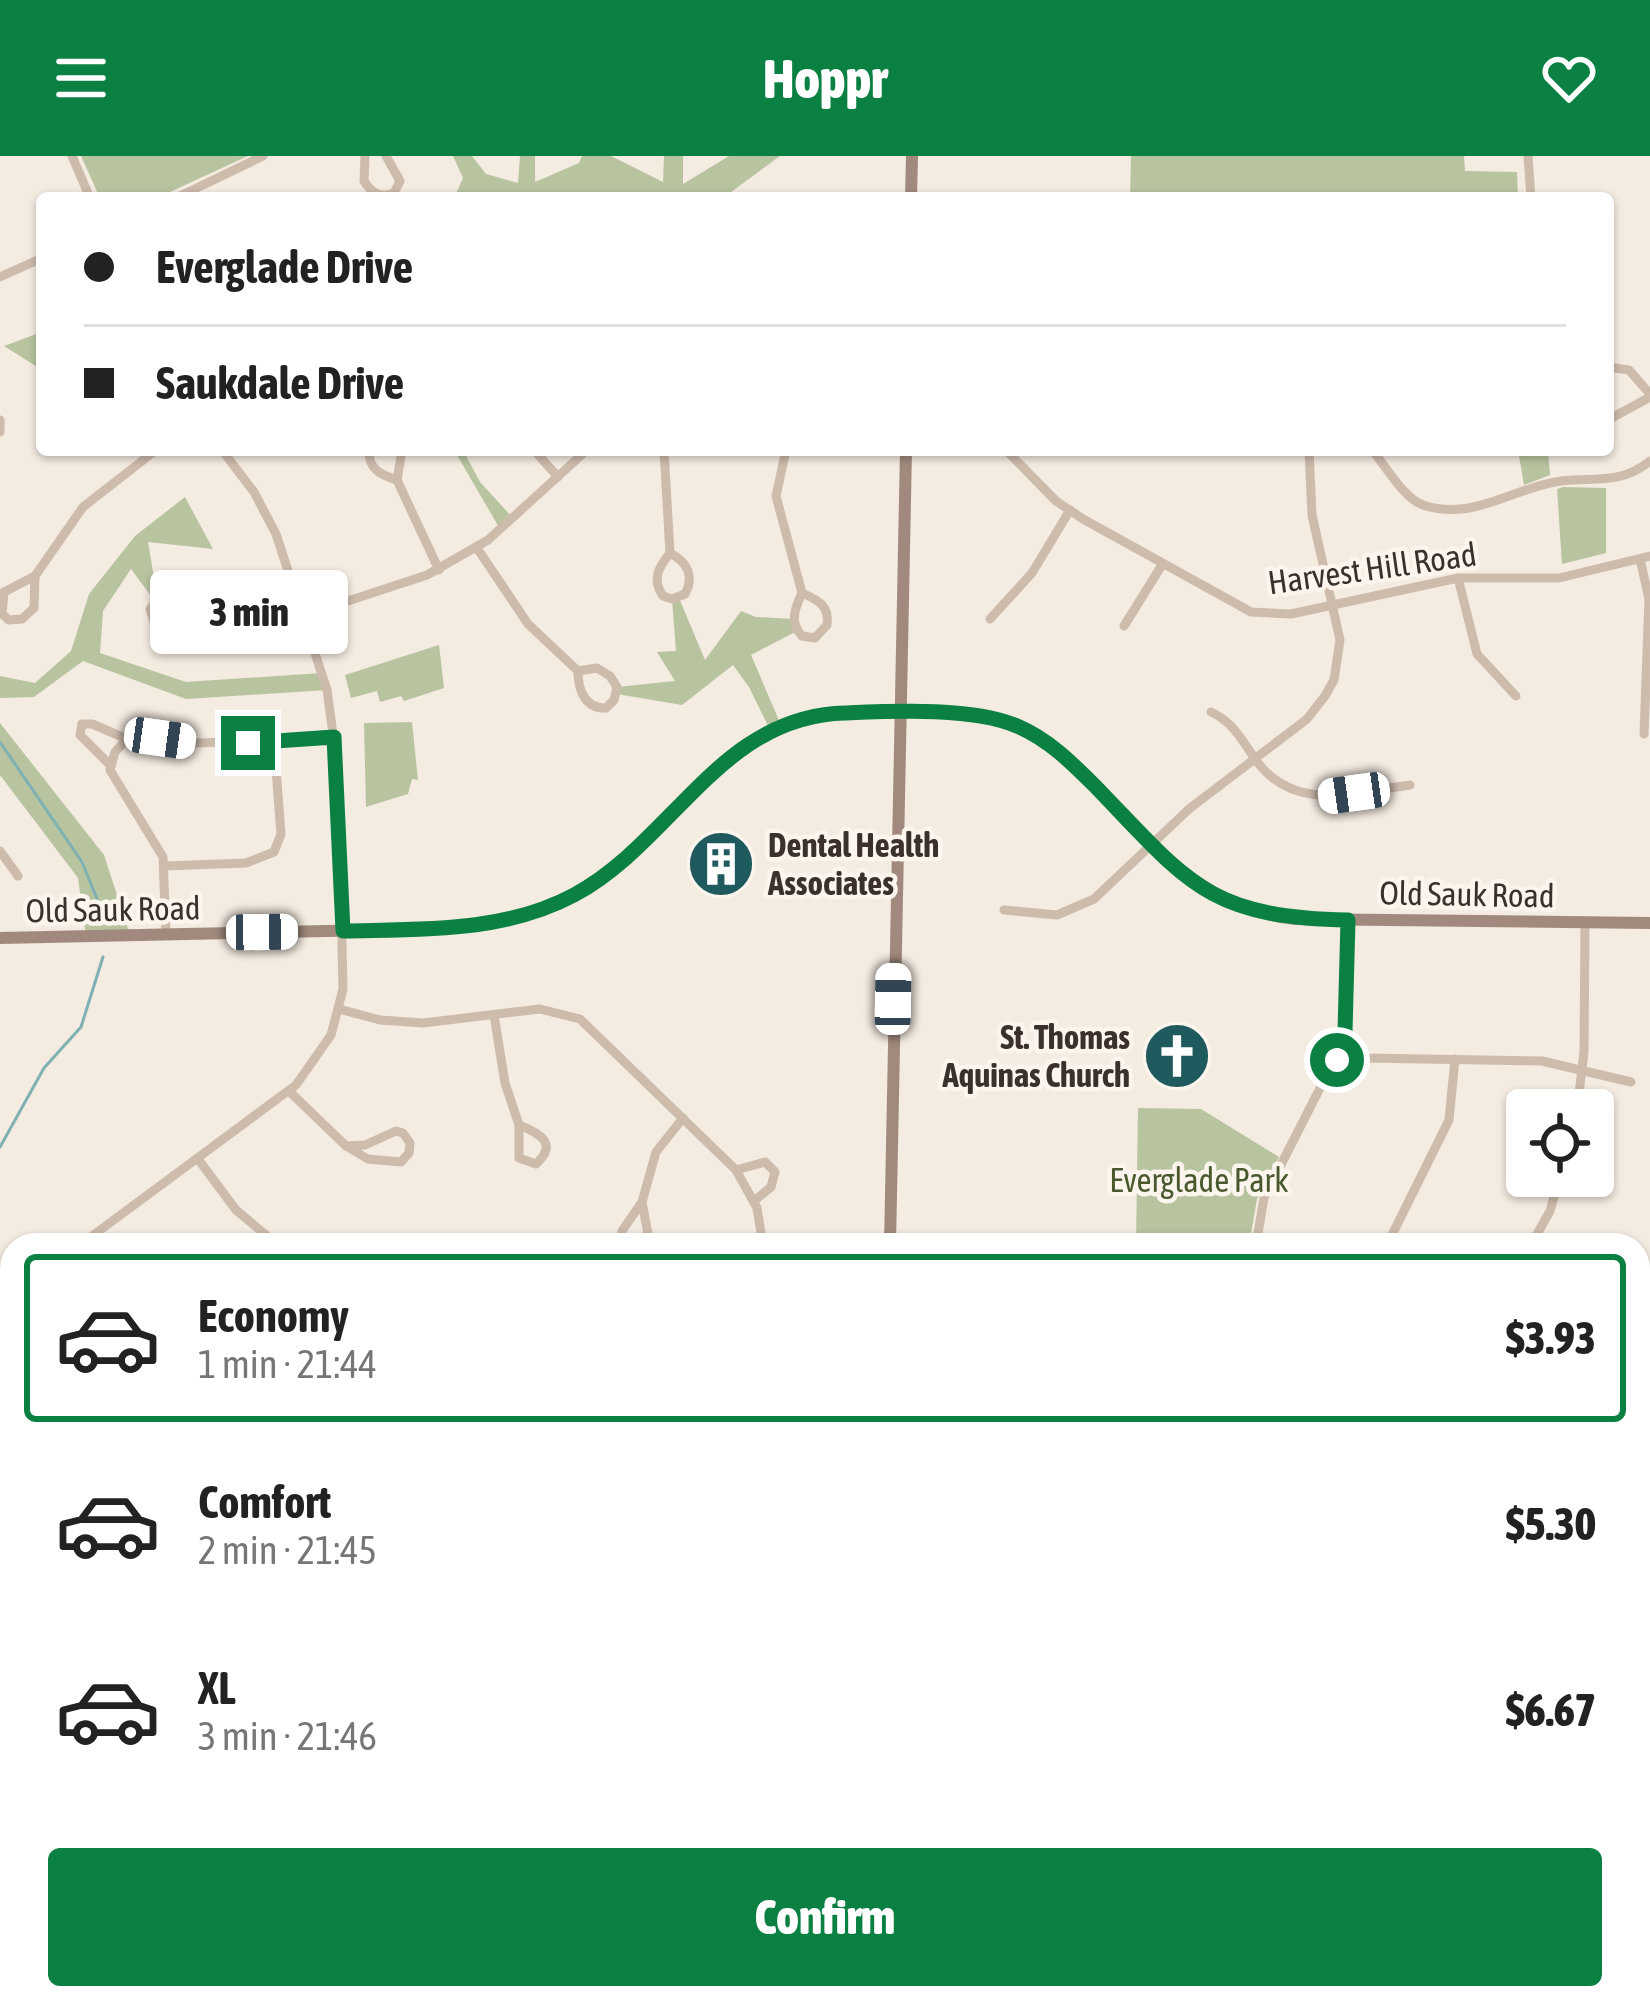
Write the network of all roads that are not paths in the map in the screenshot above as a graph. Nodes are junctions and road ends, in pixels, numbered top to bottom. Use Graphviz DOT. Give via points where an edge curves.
graph roads {
  1 [pos="72,156"];
  2 [pos="263,156"];
  3 [pos="365,156"];
  4 [pos="386,156"];
  5 [pos="912,156"];
  6 [pos="1528,156"];
  7 [pos="87,192"];
  8 [pos="188,192"];
  9 [pos="373,192"];
  10 [pos="394,192"];
  11 [pos="911,192"];
  12 [pos="1531,192"];
  13 [pos="36,261"];
  14 [pos="0,277"];
  15 [pos="1614,368"];
  16 [pos="1650,395"];
  17 [pos="1614,416"];
  18 [pos="0,420"];
  19 [pos="0,432"];
  20 [pos="149,456"];
  21 [pos="226,456"];
  22 [pos="369,456"];
  23 [pos="401,456"];
  24 [pos="539,456"];
  25 [pos="581,456"];
  26 [pos="664,456"];
  27 [pos="785,456"];
  28 [pos="906,456"];
  29 [pos="1012,456"];
  30 [pos="1309,456"];
  31 [pos="1377,456"];
  32 [pos="1650,461"];
  33 [pos="558,477"];
  34 [pos="398,480"];
  35 [pos="1070,510"];
  36 [pos="477,548"];
  37 [pos="670,553"];
  38 [pos="1645,557"];
  39 [pos="1162,565"];
  40 [pos="439,570"];
  41 [pos="35,576"];
  42 [pos="1458,578"];
  43 [pos="802,593"];
  44 [pos="1334,605"];
  45 [pos="304,614"];
  46 [pos="990,619"];
  47 [pos="200,621"];
  48 [pos="1124,626"];
  49 [pos="578,671"];
  50 [pos="1516,696"];
  51 [pos="1211,712"];
  52 [pos="900,713"];
  53 [pos="1644,734"];
  54 [pos="334,737"];
  55 [pos="127,739"];
  56 [pos="274,743"];
  57 [pos="1255,758"];
  58 [pos="110,766"];
  59 [pos="1410,785"];
  60 [pos="1152,846"];
  61 [pos="0,851"];
  62 [pos="165,866"];
  63 [pos="18,876"];
  64 [pos="1004,910"];
  65 [pos="1348,920"];
  66 [pos="1585,923"];
  67 [pos="1650,923"];
  68 [pos="343,931"];
  69 [pos="166,934"];
  70 [pos="0,938"];
  71 [pos="339,1009"];
  72 [pos="494,1015"];
  73 [pos="1340,1052"];
  74 [pos="1454,1059"];
  75 [pos="1583,1070"];
  76 [pos="1631,1082"];
  77 [pos="1580,1089"];
  78 [pos="290,1090"];
  79 [pos="683,1118"];
  80 [pos="519,1125"];
  81 [pos="346,1146"];
  82 [pos="198,1159"];
  83 [pos="736,1171"];
  84 [pos="1554,1197"];
  85 [pos="642,1202"];
  86 [pos="754,1202"];
  87 [pos="96,1233"];
  88 [pos="264,1233"];
  89 [pos="622,1233"];
  90 [pos="648,1233"];
  91 [pos="761,1233"];
  92 [pos="890,1233"];
  93 [pos="1258,1233"];
  94 [pos="1393,1233"];
  95 [pos="1538,1233"];
  1 -- 7 [label="street"];
  2 -- 8 [label="street"];
  3 -- 9 [label="street" via="364,181"];
  4 -- 10 [label="street" via="399,173"];
  5 -- 11 [label="street"];
  6 -- 12 [label="street"];
  13 -- 14 [label="street"];
  15 -- 16 [label="street" via="1629,370"];
  16 -- 17 [label="street"];
  18 -- 19 [label="street"];
  20 -- 41 [label="street" via="83,507"];
  21 -- 45 [label="street" via="265,510"];
  22 -- 34 [label="street" via="377,472"];
  23 -- 34 [label="street"];
  24 -- 33 [label="street"];
  25 -- 33 [label="street"];
  26 -- 37 [label="street"];
  27 -- 43 [label="street" via="776,496"];
  28 -- 52 [label="street"];
  29 -- 35 [label="street, Harvest Hill Road"];
  30 -- 44 [label="street" via="1312,515"];
  31 -- 32 [label="street" via="1426,506 1492,505 1562,481 1620,478"];
  33 -- 36 [label="street"];
  34 -- 40 [label="street"];
  35 -- 39 [label="street, Harvest Hill Road"];
  35 -- 46 [label="street" via="1032,573"];
  36 -- 40 [label="street"];
  36 -- 49 [label="street" via="527,624"];
  37 -- 37 [label="street" via="656,583 672,599 685,594 690,577"];
  38 -- 42 [label="street, Harvest Hill Road" via="1559,578"];
  38 -- 53 [label="street"];
  39 -- 44 [label="street, Harvest Hill Road" via="1251,611"];
  39 -- 48 [label="street"];
  40 -- 45 [label="street"];
  41 -- 41 [label="street" via="4,592 2,614 10,620 34,608"];
  42 -- 44 [label="street, Harvest Hill Road"];
  42 -- 50 [label="street" via="1477,654"];
  43 -- 43 [label="street" via="795,626 815,638 827,625 826,610"];
  44 -- 57 [label="street" via="1334,680 1307,719"];
  45 -- 47 [label="street" via="255,630"];
  45 -- 54 [label="street"];
  47 -- 47 [label="street" via="171,593 157,596 150,609 154,622 170,630"];
  49 -- 49 [label="street" via="583,696 598,708 610,705 617,687 610,676"];
  51 -- 57 [label="street" via="1226,718"];
  52 -- 60 [label="street, Old Sauk Road" via="990,718 1030,732"];
  52 -- 68 [label="street, Old Sauk Road" via="812,716 760,735 612,869 546,908 474,926"];
  52 -- 92 [label="street"];
  54 -- 56 [label="street"];
  54 -- 68 [label="street"];
  55 -- 56 [label="street"];
  55 -- 58 [label="street"];
  55 -- 58 [label="street" via="92,724 79,728"];
  56 -- 62 [label="street" via="281,834 274,852 246,863"];
  57 -- 59 [label="street" via="1283,788 1307,796"];
  57 -- 60 [label="street"];
  58 -- 62 [label="street"];
  60 -- 64 [label="street" via="1081,907 1057,915"];
  60 -- 65 [label="street, Old Sauk Road" via="1202,889 1242,908"];
  61 -- 63 [label="street"];
  62 -- 69 [label="street"];
  65 -- 66 [label="street, Old Sauk Road"];
  65 -- 73 [label="street"];
  66 -- 67 [label="street, Old Sauk Road"];
  66 -- 75 [label="street"];
  68 -- 69 [label="street, Old Sauk Road"];
  68 -- 71 [label="street"];
  69 -- 70 [label="street, Old Sauk Road"];
  71 -- 72 [label="street" via="423,1023"];
  71 -- 78 [label="street" via="319,1055"];
  72 -- 79 [label="street" via="553,1010 580,1019"];
  72 -- 80 [label="street"];
  73 -- 74 [label="street"];
  73 -- 93 [label="street" via="1264,1198"];
  74 -- 75 [label="street"];
  74 -- 94 [label="street" via="1449,1120"];
  75 -- 76 [label="street"];
  75 -- 77 [label="street"];
  78 -- 81 [label="street"];
  78 -- 82 [label="street"];
  79 -- 83 [label="street"];
  79 -- 85 [label="street" via="656,1152"];
  81 -- 81 [label="street" via="395,1163 406,1159 410,1143 396,1131"];
  82 -- 87 [label="street"];
  82 -- 88 [label="street"];
  83 -- 86 [label="street"];
  83 -- 86 [label="street" via="765,1162 776,1172"];
  84 -- 95 [label="street"];
  85 -- 89 [label="street"];
  85 -- 90 [label="street"];
  86 -- 91 [label="street"];
}
